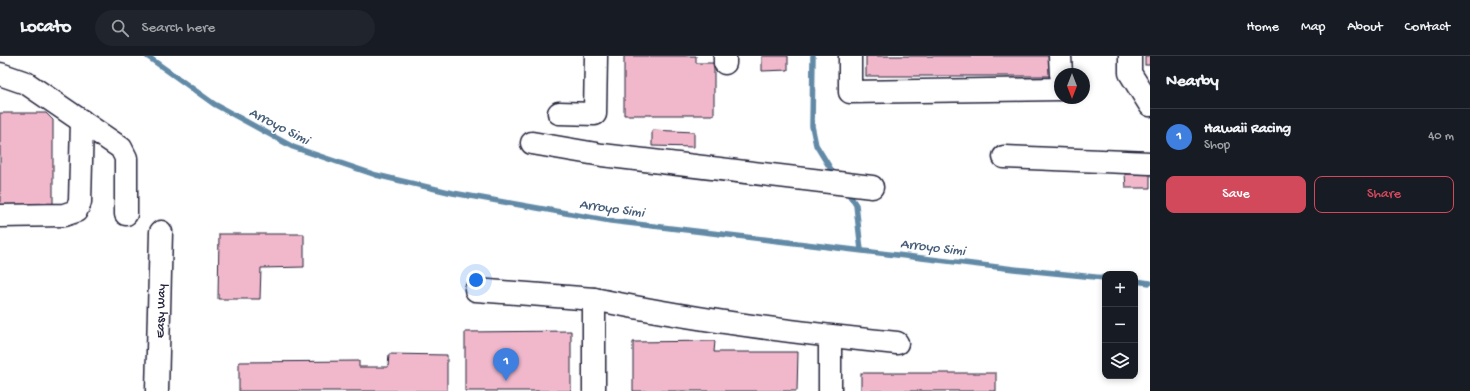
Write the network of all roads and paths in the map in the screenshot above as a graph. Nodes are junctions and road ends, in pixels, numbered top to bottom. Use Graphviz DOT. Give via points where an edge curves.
graph roads {
  1 [pos="596,56"];
  2 [pos="850,56"];
  3 [pos="1060,56"];
  4 [pos="1130,56"];
  5 [pos="1060,68"];
  6 [pos="0,74"];
  7 [pos="1054,89"];
  8 [pos="1150,105"];
  9 [pos="559,113"];
  10 [pos="82,121"];
  11 [pos="532,143"];
  12 [pos="1004,157"];
  13 [pos="1150,163"];
  14 [pos="852,185"];
  15 [pos="126,214"];
  16 [pos="0,216"];
  17 [pos="162,232"];
  18 [pos="476,290"];
  19 [pos="594,299"];
  20 [pos="830,337"];
  21 [pos="897,343"];
  22 [pos="157,391"];
  23 [pos="594,391"];
  24 [pos="830,391"];
  1 -- 9 [label="street" via="595,114"];
  2 -- 7 [label="street" via="850,92"];
  3 -- 5 [label="street"];
  4 -- 8 [label="street" via="1130,73"];
  6 -- 10 [label="street" via="26,83"];
  10 -- 15 [label="street" via="121,148 126,158"];
  10 -- 16 [label="street" via="80,202 76,211 64,215"];
  11 -- 14 [label="street" via="602,155"];
  12 -- 13 [label="street"];
  17 -- 22 [label="street, Easy Way"];
  18 -- 19 [label="street"];
  19 -- 20 [label="street" via="631,307"];
  19 -- 23 [label="street"];
  20 -- 21 [label="street"];
  20 -- 24 [label="street"];
}
